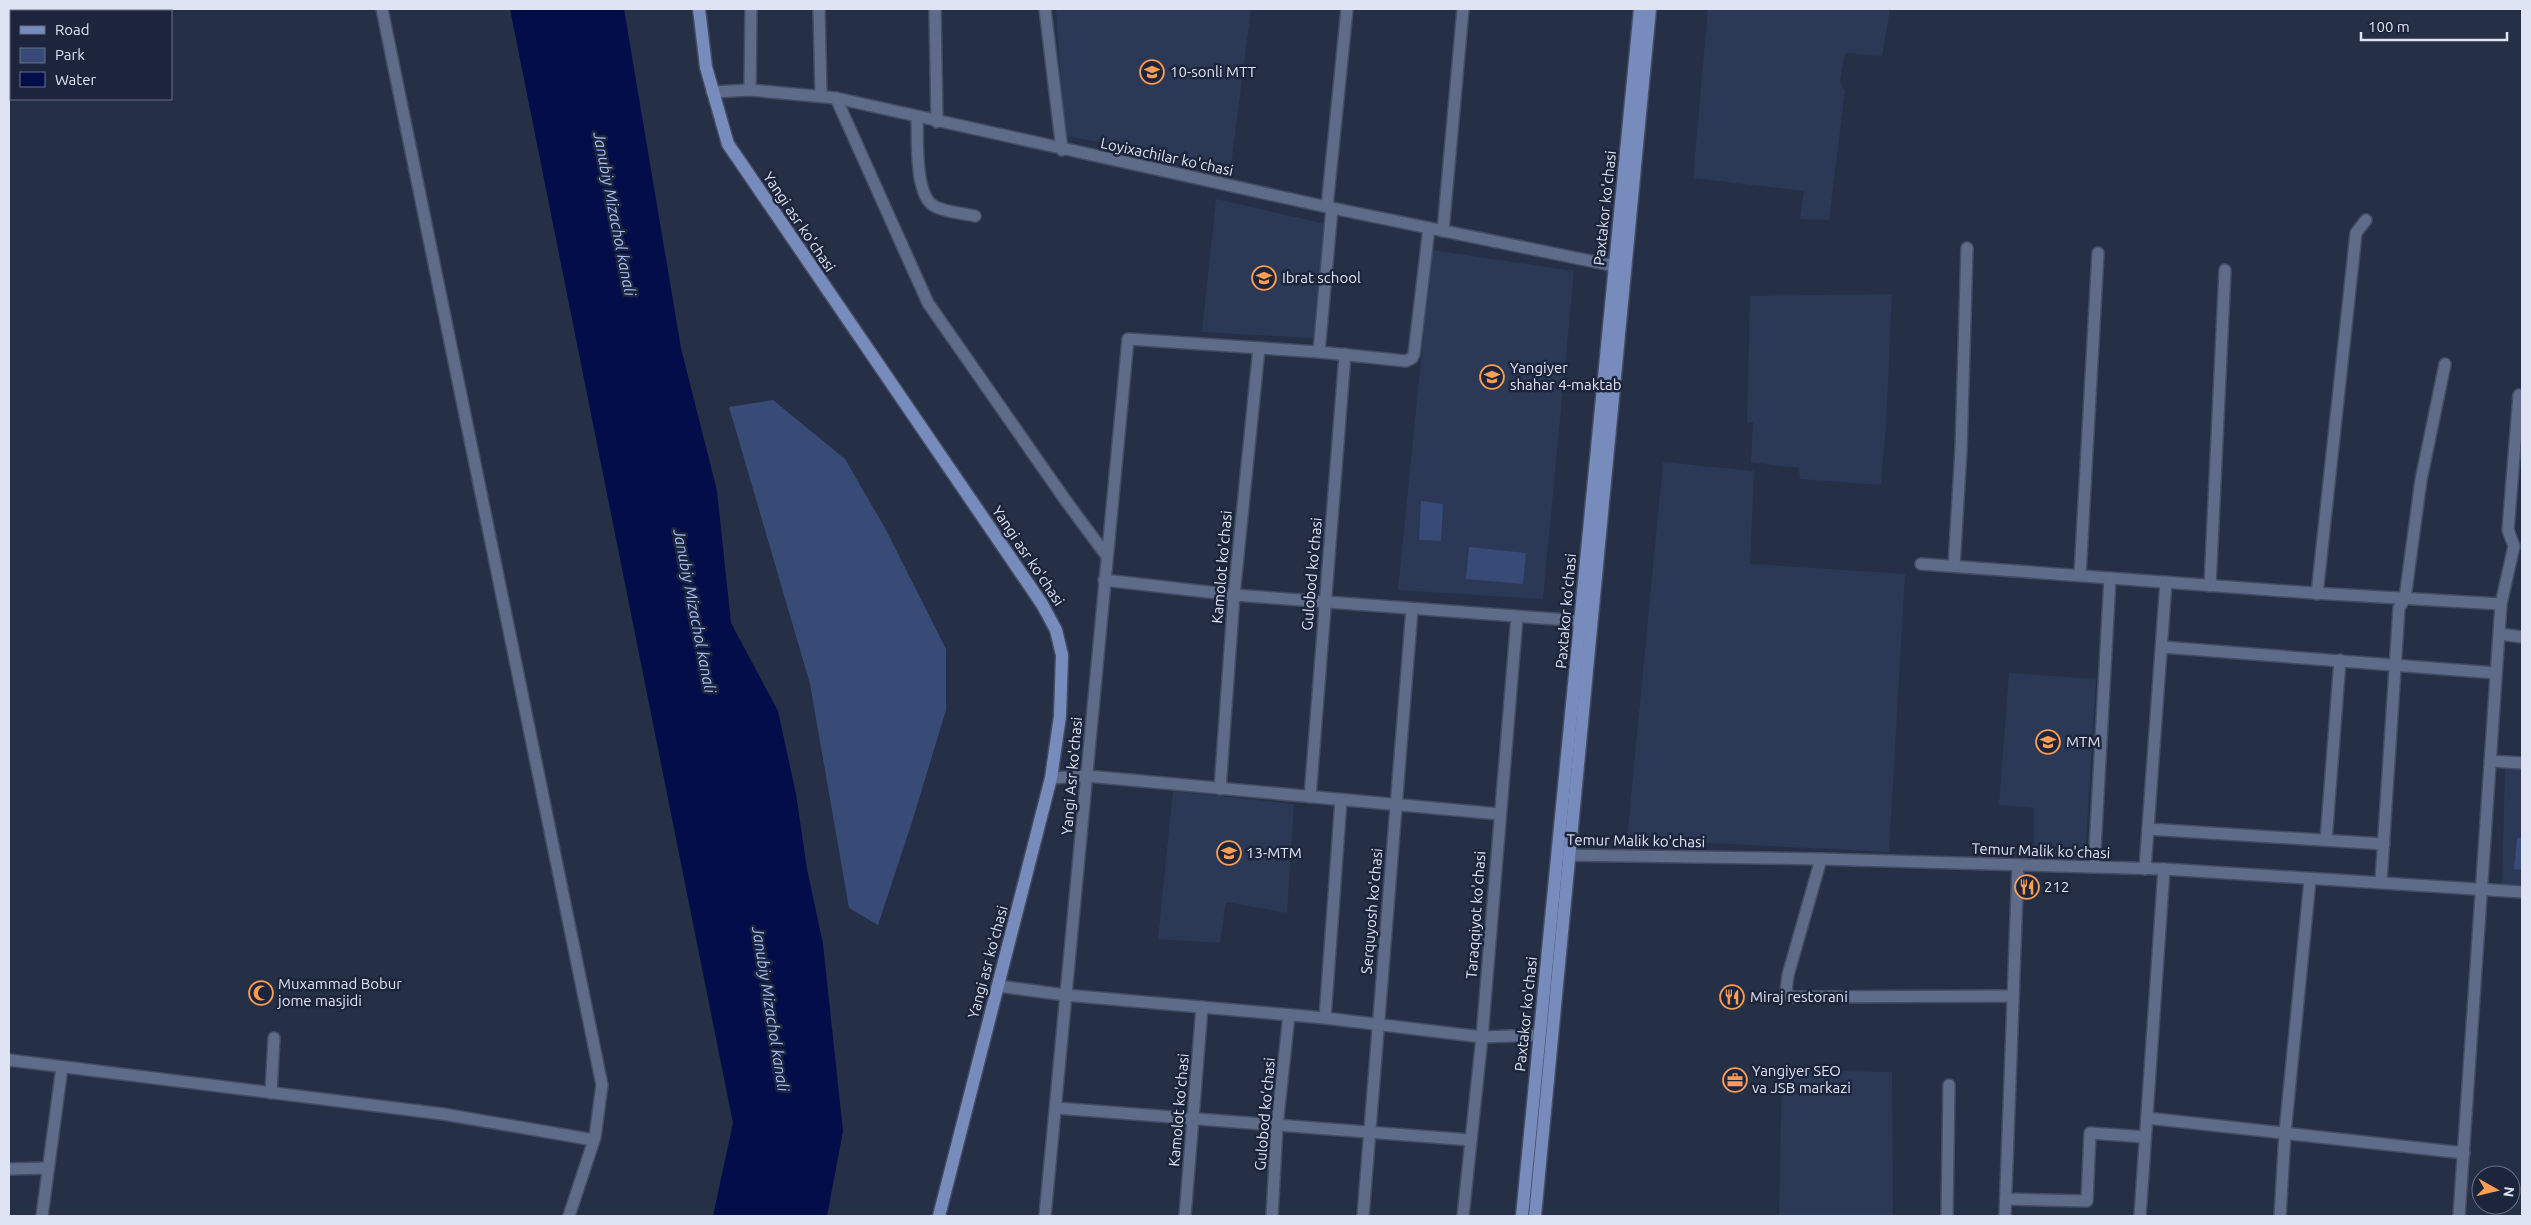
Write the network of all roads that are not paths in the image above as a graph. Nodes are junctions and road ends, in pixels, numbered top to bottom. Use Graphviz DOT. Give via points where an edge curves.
graph roads {
  1 [pos="382,9"];
  2 [pos="699,9"];
  3 [pos="751,9"];
  4 [pos="819,9"];
  5 [pos="935,9"];
  6 [pos="1045,9"];
  7 [pos="1347,9"];
  8 [pos="1463,9"];
  9 [pos="1640,9"];
  10 [pos="1650,9"];
  11 [pos="750,90"];
  12 [pos="712,92"];
  13 [pos="821,96"];
  14 [pos="836,98"];
  15 [pos="917,117"];
  16 [pos="937,122"];
  17 [pos="1062,150"];
  18 [pos="1330,208"];
  19 [pos="975,216"];
  20 [pos="2366,220"];
  21 [pos="1428,228"];
  22 [pos="1443,231"];
  23 [pos="1967,248"];
  24 [pos="2098,253"];
  25 [pos="1615,266"];
  26 [pos="2225,270"];
  27 [pos="1259,348"];
  28 [pos="1319,352"];
  29 [pos="1345,354"];
  30 [pos="2445,364"];
  31 [pos="2519,394"];
  32 [pos="1106,556"];
  33 [pos="1921,564"];
  34 [pos="1954,566"];
  35 [pos="2080,575"];
  36 [pos="2110,578"];
  37 [pos="1104,580"];
  38 [pos="2166,582"];
  39 [pos="2210,586"];
  40 [pos="2317,594"];
  41 [pos="1234,595"];
  42 [pos="2406,598"];
  43 [pos="1324,602"];
  44 [pos="2501,604"];
  45 [pos="1412,609"];
  46 [pos="1517,617"];
  47 [pos="1582,621"];
  48 [pos="2500,634"];
  49 [pos="2522,638"];
  50 [pos="2162,647"];
  51 [pos="2340,660"];
  52 [pos="2396,664"];
  53 [pos="2496,673"];
  54 [pos="2490,761"];
  55 [pos="2522,763"];
  56 [pos="1087,776"];
  57 [pos="1051,778"];
  58 [pos="1220,789"];
  59 [pos="1310,797"];
  60 [pos="1341,800"];
  61 [pos="1396,804"];
  62 [pos="1499,814"];
  63 [pos="2148,829"];
  64 [pos="2326,840"];
  65 [pos="2384,844"];
  66 [pos="1565,854"];
  67 [pos="1821,859"];
  68 [pos="2018,865"];
  69 [pos="2094,867"];
  70 [pos="2145,869"];
  71 [pos="2164,869"];
  72 [pos="2310,880"];
  73 [pos="2381,882"];
  74 [pos="2482,889"];
  75 [pos="2522,892"];
  76 [pos="998,986"];
  77 [pos="1065,995"];
  78 [pos="2013,996"];
  79 [pos="1202,1007"];
  80 [pos="1289,1015"];
  81 [pos="1325,1018"];
  82 [pos="1378,1024"];
  83 [pos="1540,1035"];
  84 [pos="1482,1037"];
  85 [pos="274,1038"];
  86 [pos="9,1060"];
  87 [pos="62,1067"];
  88 [pos="1949,1085"];
  89 [pos="271,1093"];
  90 [pos="1056,1108"];
  91 [pos="2147,1118"];
  92 [pos="1193,1120"];
  93 [pos="1277,1126"];
  94 [pos="1369,1132"];
  95 [pos="2285,1133"];
  96 [pos="2145,1137"];
  97 [pos="594,1140"];
  98 [pos="1471,1140"];
  99 [pos="2464,1153"];
  100 [pos="48,1168"];
  101 [pos="9,1169"];
  102 [pos="2006,1199"];
  103 [pos="42,1216"];
  104 [pos="569,1216"];
  105 [pos="939,1216"];
  106 [pos="1045,1216"];
  107 [pos="1185,1216"];
  108 [pos="1272,1216"];
  109 [pos="1363,1216"];
  110 [pos="1463,1216"];
  111 [pos="1522,1216"];
  112 [pos="1536,1216"];
  113 [pos="1947,1216"];
  114 [pos="2005,1216"];
  115 [pos="2140,1216"];
  116 [pos="2280,1216"];
  117 [pos="2459,1216"];
  1 -- 97 [label="street" via="602,1085"];
  2 -- 12 [label="main road, Yangi asr ko'chasi"];
  3 -- 11 [label="street"];
  4 -- 13 [label="street"];
  5 -- 16 [label="street"];
  6 -- 17 [label="street"];
  7 -- 18 [label="street"];
  8 -- 22 [label="street"];
  9 -- 25 [label="main road, Paxtakor ko'chasi"];
  10 -- 66 [label="main road, Paxtakor ko'chasi"];
  11 -- 12 [label="street, Loyixachilar ko'chasi"];
  11 -- 13 [label="street, Loyixachilar ko'chasi"];
  12 -- 57 [label="main road, Yangi asr ko'chasi" via="728,144 1042,604 1056,630 1062,655 1060,716"];
  13 -- 14 [label="street, Loyixachilar ko'chasi"];
  14 -- 15 [label="street, Loyixachilar ko'chasi"];
  14 -- 32 [label="street" via="928,303"];
  15 -- 16 [label="street, Loyixachilar ko'chasi"];
  15 -- 19 [label="street" via="920,184 928,202 935,207"];
  16 -- 17 [label="street, Loyixachilar ko'chasi"];
  17 -- 18 [label="street, Loyixachilar ko'chasi"];
  18 -- 21 [label="street, Loyixachilar ko'chasi"];
  18 -- 28 [label="street"];
  20 -- 40 [label="street" via="2356,233"];
  21 -- 22 [label="street, Loyixachilar ko'chasi"];
  21 -- 29 [label="street" via="1412,358 1406,361"];
  22 -- 25 [label="street, Loyixachilar ko'chasi"];
  23 -- 34 [label="street"];
  24 -- 35 [label="street"];
  25 -- 47 [label="main road, Paxtakor ko'chasi"];
  26 -- 39 [label="street"];
  27 -- 28 [label="street"];
  27 -- 32 [label="street, Yangi Asr ko'chasi" via="1128,339"];
  27 -- 41 [label="street, Kamolot ko'chasi"];
  28 -- 29 [label="street"];
  29 -- 43 [label="street, Gulobod ko'chasi"];
  30 -- 42 [label="street" via="2421,480"];
  31 -- 44 [label="street" via="2508,530 2514,546"];
  32 -- 37 [label="street, Yangi Asr ko'chasi"];
  33 -- 34 [label="street"];
  34 -- 35 [label="street"];
  35 -- 36 [label="street"];
  36 -- 38 [label="street"];
  36 -- 69 [label="street"];
  37 -- 41 [label="street"];
  37 -- 56 [label="street, Yangi Asr ko'chasi"];
  38 -- 39 [label="street"];
  38 -- 50 [label="street"];
  39 -- 40 [label="street"];
  40 -- 42 [label="street"];
  41 -- 43 [label="street"];
  41 -- 58 [label="street, Kamolot ko'chasi"];
  42 -- 44 [label="street"];
  42 -- 52 [label="street" via="2399,608"];
  43 -- 45 [label="street"];
  43 -- 59 [label="street, Gulobod ko'chasi"];
  44 -- 48 [label="street"];
  45 -- 46 [label="street"];
  45 -- 61 [label="street, Serquyosh ko'chasi"];
  46 -- 47 [label="street"];
  46 -- 62 [label="street, Taraqqiyot ko'chasi"];
  47 -- 66 [label="main road, Paxtakor ko'chasi"];
  48 -- 49 [label="street"];
  48 -- 53 [label="street"];
  50 -- 51 [label="street"];
  50 -- 63 [label="street"];
  51 -- 52 [label="street"];
  51 -- 64 [label="street"];
  52 -- 53 [label="street"];
  52 -- 65 [label="street"];
  53 -- 54 [label="street"];
  54 -- 55 [label="street"];
  54 -- 74 [label="street"];
  56 -- 57 [label="street"];
  56 -- 58 [label="street"];
  56 -- 77 [label="street, Yangi Asr ko'chasi"];
  57 -- 76 [label="main road, Yangi asr ko'chasi"];
  58 -- 59 [label="street"];
  59 -- 60 [label="street"];
  60 -- 61 [label="street"];
  60 -- 81 [label="street"];
  61 -- 62 [label="street"];
  61 -- 82 [label="street, Serquyosh ko'chasi"];
  62 -- 84 [label="street, Taraqqiyot ko'chasi"];
  63 -- 64 [label="street"];
  63 -- 70 [label="street"];
  64 -- 65 [label="street"];
  65 -- 73 [label="street"];
  66 -- 67 [label="street, Temur Malik ko'chasi"];
  66 -- 83 [label="main road, Paxtakor ko'chasi"];
  66 -- 112 [label="main road, Paxtakor ko'chasi"];
  67 -- 68 [label="street, Temur Malik ko'chasi"];
  67 -- 78 [label="street" via="1788,975 1786,991 1791,997"];
  68 -- 69 [label="street, Temur Malik ko'chasi"];
  68 -- 78 [label="street"];
  69 -- 70 [label="street, Temur Malik ko'chasi"];
  70 -- 71 [label="street, Temur Malik ko'chasi"];
  71 -- 72 [label="street, Temur Malik ko'chasi"];
  71 -- 91 [label="street"];
  72 -- 73 [label="street, Temur Malik ko'chasi"];
  72 -- 95 [label="street"];
  73 -- 74 [label="street, Temur Malik ko'chasi"];
  74 -- 75 [label="street, Temur Malik ko'chasi"];
  74 -- 99 [label="street"];
  76 -- 77 [label="street"];
  76 -- 105 [label="main road, Yangi asr ko'chasi"];
  77 -- 79 [label="street"];
  77 -- 90 [label="street, Yangi Asr ko'chasi"];
  78 -- 102 [label="street"];
  79 -- 80 [label="street"];
  79 -- 92 [label="street, Kamolot ko'chasi"];
  80 -- 81 [label="street"];
  80 -- 93 [label="street, Gulobod ko'chasi"];
  81 -- 82 [label="street"];
  82 -- 84 [label="street"];
  82 -- 94 [label="street, Serquyosh ko'chasi"];
  83 -- 84 [label="street"];
  83 -- 111 [label="main road, Paxtakor ko'chasi"];
  84 -- 98 [label="street, Taraqqiyot ko'chasi"];
  85 -- 89 [label="street"];
  86 -- 87 [label="street"];
  87 -- 89 [label="street"];
  87 -- 100 [label="street"];
  88 -- 113 [label="street"];
  89 -- 97 [label="street" via="443,1114"];
  90 -- 92 [label="street"];
  90 -- 106 [label="street, Yangi Asr ko'chasi"];
  91 -- 95 [label="street"];
  91 -- 96 [label="street"];
  92 -- 93 [label="street"];
  92 -- 107 [label="street, Kamolot ko'chasi"];
  93 -- 94 [label="street"];
  93 -- 108 [label="street, Gulobod ko'chasi"];
  94 -- 98 [label="street"];
  94 -- 109 [label="street, Serquyosh ko'chasi"];
  95 -- 99 [label="street"];
  95 -- 116 [label="street"];
  96 -- 102 [label="street" via="2090,1134 2087,1202"];
  96 -- 115 [label="street"];
  97 -- 104 [label="street"];
  98 -- 110 [label="street, Taraqqiyot ko'chasi"];
  99 -- 117 [label="street"];
  100 -- 101 [label="street"];
  100 -- 103 [label="street"];
  102 -- 114 [label="street"];
}
